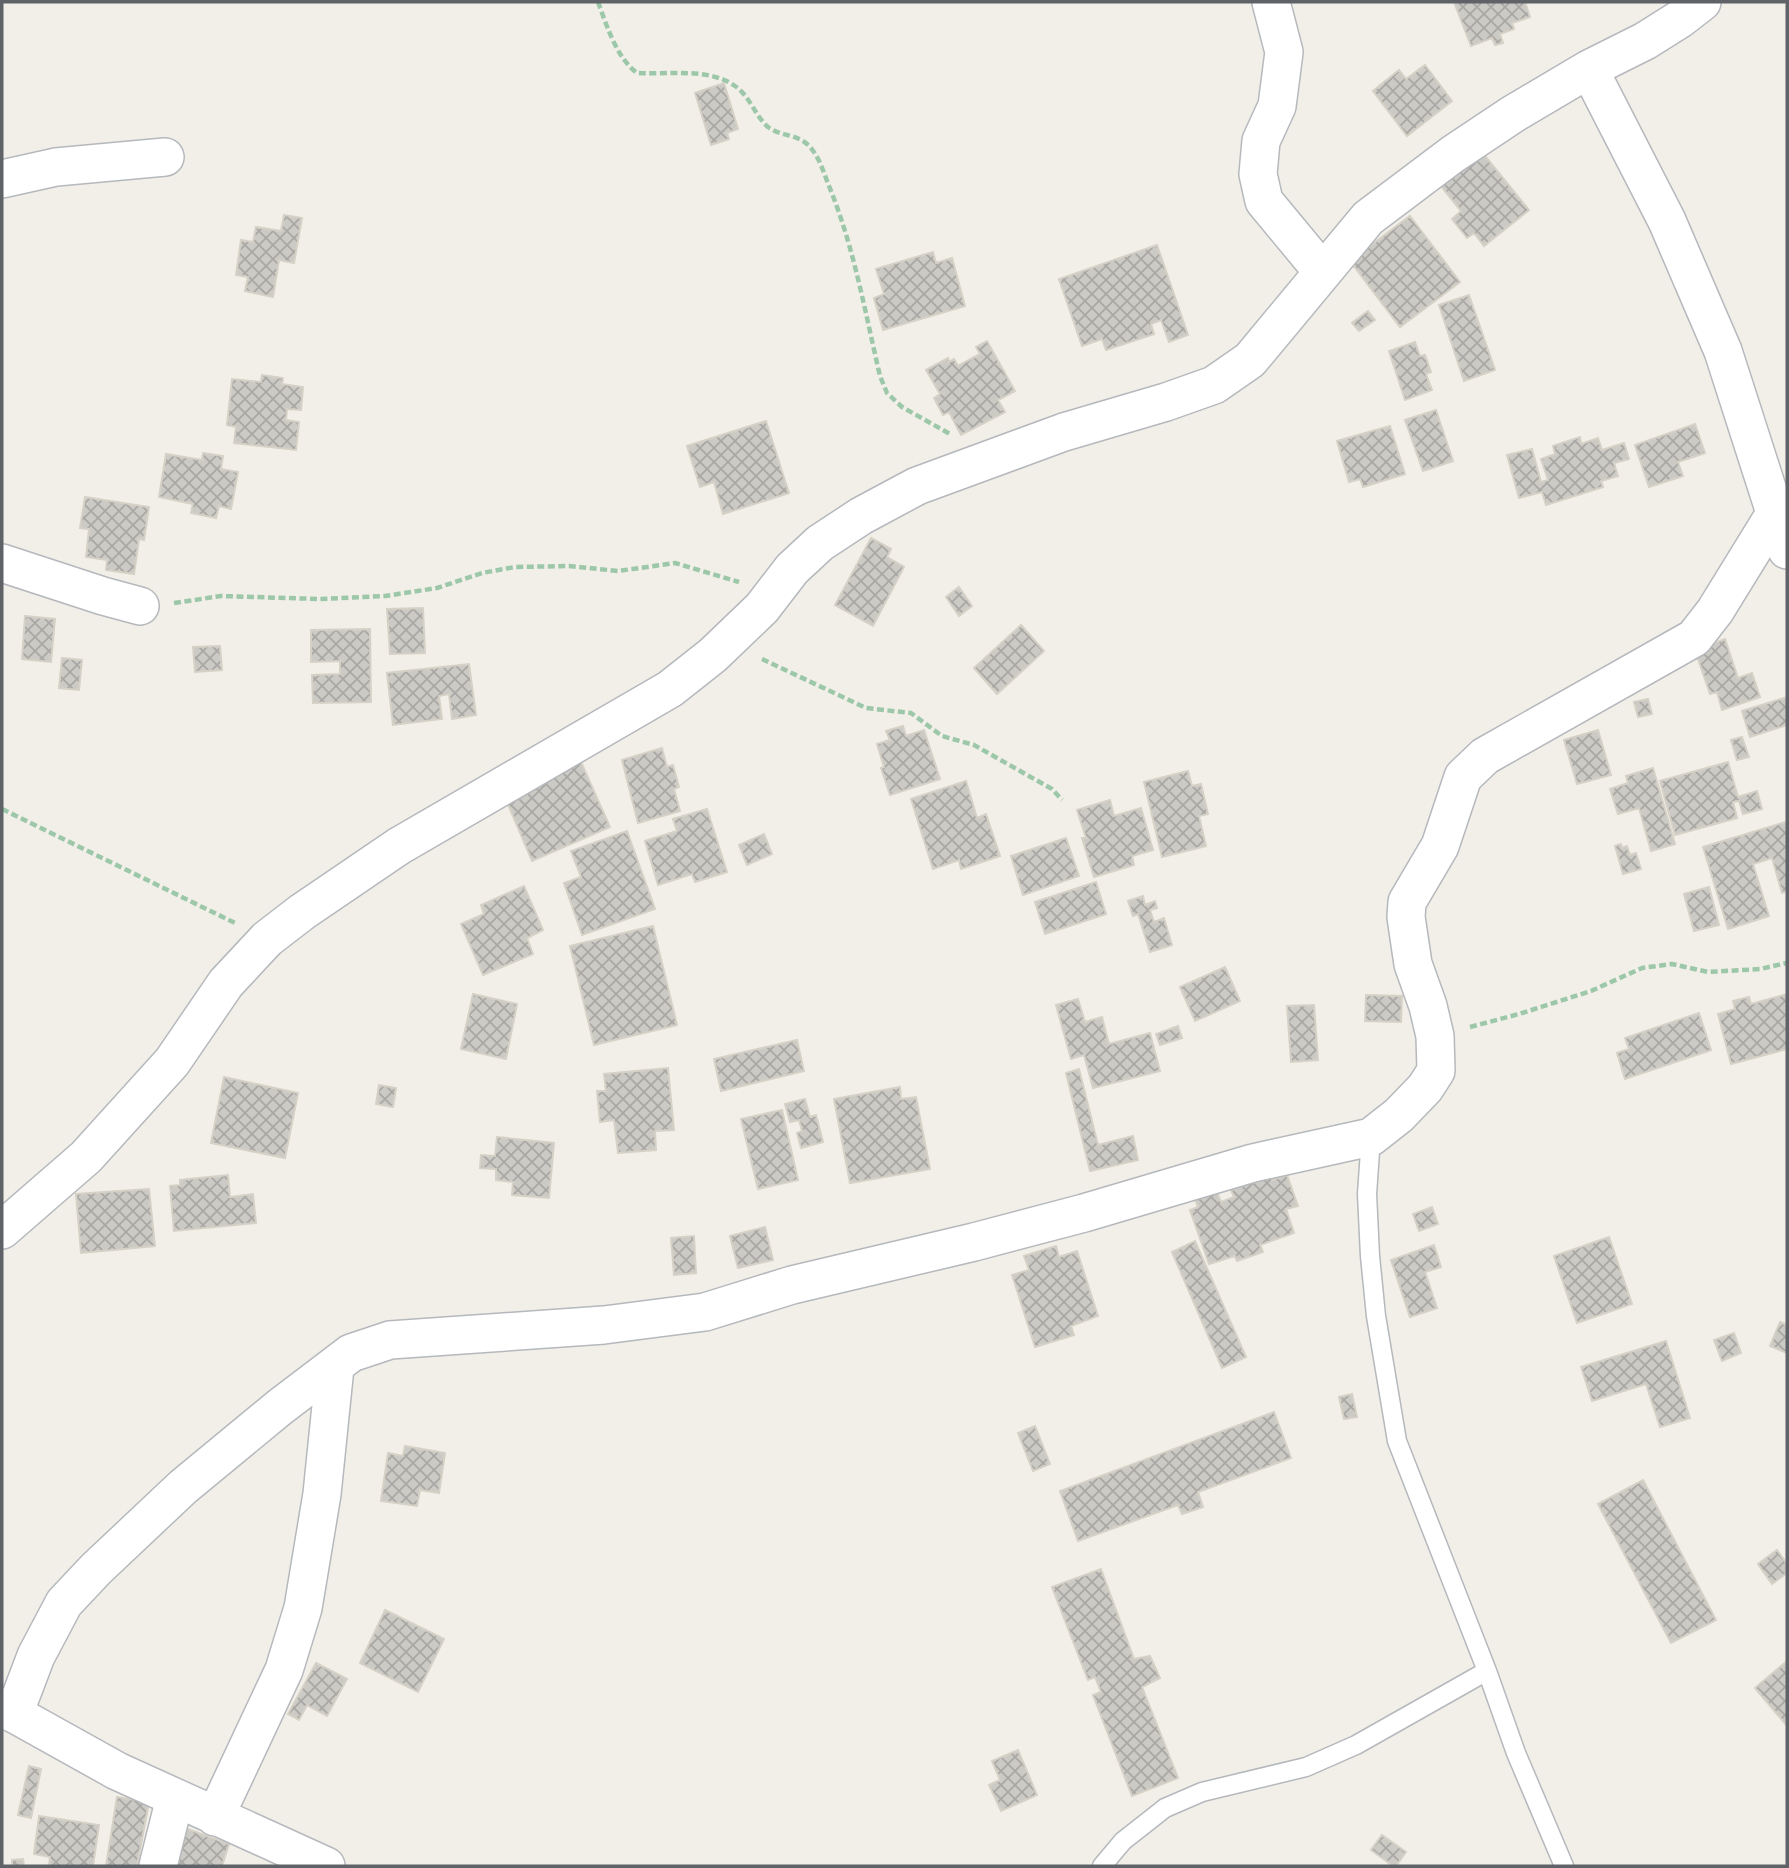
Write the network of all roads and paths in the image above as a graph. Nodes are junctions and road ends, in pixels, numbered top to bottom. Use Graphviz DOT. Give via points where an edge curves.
graph roads {
  1 [pos="598,2"];
  2 [pos="1271,2"];
  3 [pos="1702,2"];
  4 [pos="1589,69"];
  5 [pos="165,157"];
  6 [pos="2,179"];
  7 [pos="1322,271"];
  8 [pos="994,458"];
  9 [pos="1776,512"];
  10 [pos="1787,550"];
  11 [pos="2,563"];
  12 [pos="772,594"];
  13 [pos="140,606"];
  14 [pos="727,642"];
  15 [pos="1062,800"];
  16 [pos="2,809"];
  17 [pos="267,939"];
  18 [pos="1787,963"];
  19 [pos="1435,1036"];
  20 [pos="1371,1137"];
  21 [pos="2,1230"];
  22 [pos="335,1367"];
  23 [pos="1487,1671"];
  24 [pos="8,1711"];
  25 [pos="175,1798"];
  26 [pos="215,1817"];
  27 [pos="158,1866"];
  28 [pos="326,1866"];
  29 [pos="1102,1866"];
  30 [pos="1564,1866"];
  1 -- 8 [label="path" via="627,66 637,73 712,75 736,86 765,125 806,143 817,156 853,255 887,393 902,407"];
  2 -- 7 [label="street" via="1284,52 1277,106 1261,141 1258,174 1264,201"];
  3 -- 4 [label="street" via="1646,41"];
  4 -- 7 [label="street" via="1453,154 1368,218"];
  4 -- 9 [label="street" via="1667,221 1723,351"];
  5 -- 6 [label="street" via="55,167"];
  7 -- 8 [label="street" via="1250,360 1214,385"];
  8 -- 12 [label="street" via="917,486 861,516 820,543"];
  9 -- 10 [label="street"];
  9 -- 19 [label="street" via="1694,638 1485,756 1464,777 1440,846 1407,902 1413,964"];
  11 -- 13 [label="street"];
  12 -- 13 [label="path" via="675,563 618,571 515,567 437,588 385,596 221,596"];
  12 -- 14 [label="street"];
  14 -- 15 [label="path" via="866,708 911,713 943,736 974,745 1052,789"];
  14 -- 17 [label="street" via="670,689 399,846"];
  16 -- 17 [label="path"];
  17 -- 21 [label="street" via="226,983 172,1062 86,1157"];
  18 -- 19 [label="path" via="1707,972 1672,964 1642,968 1579,995"];
  19 -- 20 [label="street" via="1436,1071 1399,1115"];
  20 -- 22 [label="street" via="1253,1163 1084,1213 792,1285 705,1312 592,1326 390,1339 351,1353"];
  20 -- 23 [label="lane" via="1367,1194 1370,1256 1397,1441"];
  22 -- 24 [label="street" via="183,1488 64,1602"];
  22 -- 26 [label="street" via="322,1494 303,1608 284,1670"];
  23 -- 29 [label="lane" via="1356,1745 1306,1766 1202,1792 1166,1808 1123,1841"];
  23 -- 30 [label="lane"];
  24 -- 25 [label="street"];
  25 -- 26 [label="street"];
  25 -- 27 [label="street"];
  26 -- 28 [label="street"];
}
